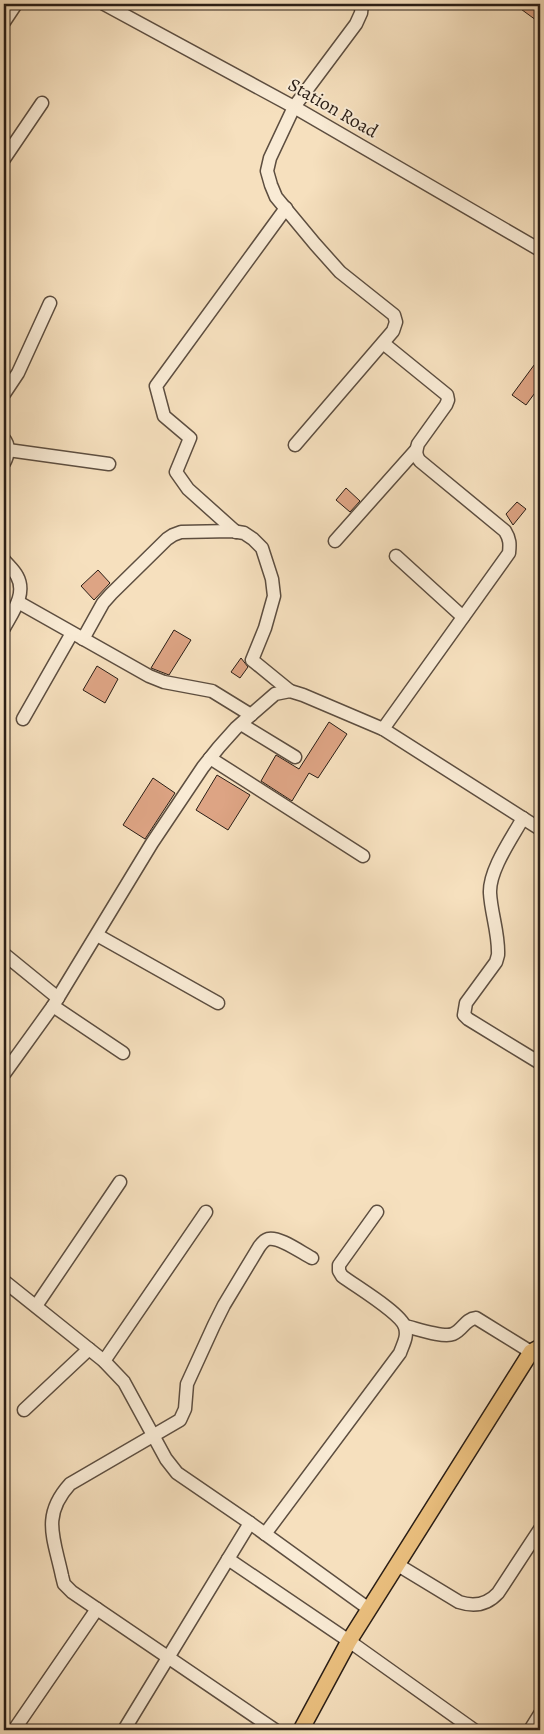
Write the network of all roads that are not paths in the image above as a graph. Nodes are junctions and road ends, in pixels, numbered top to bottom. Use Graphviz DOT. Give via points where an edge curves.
graph roads {
  1 [pos="16,4"];
  2 [pos="104,4"];
  3 [pos="362,4"];
  4 [pos="4,22"];
  5 [pos="42,103"];
  6 [pos="294,107"];
  7 [pos="4,158"];
  8 [pos="286,208"];
  9 [pos="540,250"];
  10 [pos="50,303"];
  11 [pos="383,342"];
  12 [pos="4,394"];
  13 [pos="6,445"];
  14 [pos="294,445"];
  15 [pos="416,450"];
  16 [pos="4,463"];
  17 [pos="109,464"];
  18 [pos="236,532"];
  19 [pos="335,541"];
  20 [pos="396,556"];
  21 [pos="4,560"];
  22 [pos="18,602"];
  23 [pos="463,617"];
  24 [pos="4,628"];
  25 [pos="77,636"];
  26 [pos="290,691"];
  27 [pos="251,714"];
  28 [pos="23,719"];
  29 [pos="241,724"];
  30 [pos="383,729"];
  31 [pos="295,757"];
  32 [pos="210,758"];
  33 [pos="523,818"];
  34 [pos="540,829"];
  35 [pos="363,856"];
  36 [pos="97,935"];
  37 [pos="4,954"];
  38 [pos="55,1002"];
  39 [pos="218,1003"];
  40 [pos="123,1053"];
  41 [pos="540,1063"];
  42 [pos="4,1074"];
  43 [pos="120,1182"];
  44 [pos="206,1212"];
  45 [pos="377,1212"];
  46 [pos="312,1258"];
  47 [pos="5,1285"];
  48 [pos="36,1306"];
  49 [pos="404,1326"];
  50 [pos="89,1349"];
  51 [pos="536,1350"];
  52 [pos="104,1361"];
  53 [pos="24,1410"];
  54 [pos="153,1435"];
  55 [pos="250,1523"];
  56 [pos="540,1529"];
  57 [pos="265,1534"];
  58 [pos="228,1559"];
  59 [pos="398,1565"];
  60 [pos="97,1609"];
  61 [pos="368,1609"];
  62 [pos="349,1641"];
  63 [pos="168,1659"];
  64 [pos="540,1714"];
  65 [pos="130,1728"];
  66 [pos="14,1730"];
  67 [pos="275,1730"];
  68 [pos="301,1730"];
  69 [pos="474,1730"];
  70 [pos="530,1730"];
  1 -- 4 [label="street"];
  2 -- 6 [label="street, Station Road"];
  3 -- 6 [label="street" via="362,13 356,24"];
  5 -- 7 [label="street"];
  6 -- 8 [label="street" via="267,171 276,197"];
  6 -- 9 [label="street, Station Road"];
  8 -- 11 [label="street" via="340,272 394,314 393,331"];
  8 -- 18 [label="street" via="156,386 164,416 190,438 176,472 188,489"];
  10 -- 12 [label="street" via="18,373"];
  11 -- 14 [label="street"];
  11 -- 15 [label="street" via="447,395 446,405"];
  13 -- 16 [label="street"];
  13 -- 17 [label="street"];
  15 -- 19 [label="street"];
  15 -- 23 [label="street" via="420,461 492,519 509,538 508,553"];
  18 -- 25 [label="street" via="181,532 167,539 111,594"];
  18 -- 26 [label="street" via="254,539 262,548 272,579 274,596 252,660"];
  20 -- 23 [label="street"];
  21 -- 22 [label="street" via="17,575 20,585"];
  22 -- 24 [label="street"];
  22 -- 25 [label="street"];
  23 -- 30 [label="street"];
  25 -- 27 [label="street" via="161,682 212,691"];
  25 -- 28 [label="street"];
  26 -- 27 [label="street" via="275,694"];
  26 -- 30 [label="street"];
  27 -- 29 [label="street"];
  29 -- 31 [label="street"];
  29 -- 32 [label="street"];
  30 -- 33 [label="street"];
  32 -- 35 [label="street"];
  32 -- 36 [label="street" via="152,843"];
  33 -- 34 [label="street"];
  33 -- 41 [label="street" via="490,882 498,954 496,962 466,1003 464,1014"];
  36 -- 38 [label="street"];
  36 -- 39 [label="street"];
  37 -- 38 [label="street"];
  38 -- 40 [label="street"];
  38 -- 42 [label="street"];
  43 -- 48 [label="street"];
  44 -- 52 [label="street"];
  45 -- 49 [label="street" via="340,1264 339,1271 394,1313"];
  46 -- 54 [label="street" via="280,1240 266,1239 214,1325 187,1384 184,1415"];
  47 -- 48 [label="street"];
  48 -- 50 [label="street"];
  49 -- 51 [label="street" via="446,1335 453,1334 470,1319 476,1318"];
  49 -- 57 [label="street" via="406,1338 400,1353"];
  50 -- 52 [label="street"];
  50 -- 53 [label="street"];
  51 -- 59 [label="main road"];
  52 -- 54 [label="street" via="124,1382"];
  54 -- 55 [label="street" via="177,1473"];
  54 -- 60 [label="street" via="70,1484 54,1506 51,1520 64,1584"];
  55 -- 57 [label="street"];
  55 -- 58 [label="street"];
  56 -- 59 [label="street" via="498,1593 485,1604 459,1602"];
  57 -- 61 [label="street"];
  58 -- 62 [label="street"];
  58 -- 63 [label="street"];
  59 -- 61 [label="main road"];
  60 -- 63 [label="street"];
  60 -- 66 [label="street"];
  61 -- 62 [label="main road"];
  62 -- 68 [label="main road"];
  62 -- 69 [label="street"];
  63 -- 65 [label="street"];
  63 -- 67 [label="street"];
  64 -- 70 [label="street"];
}
